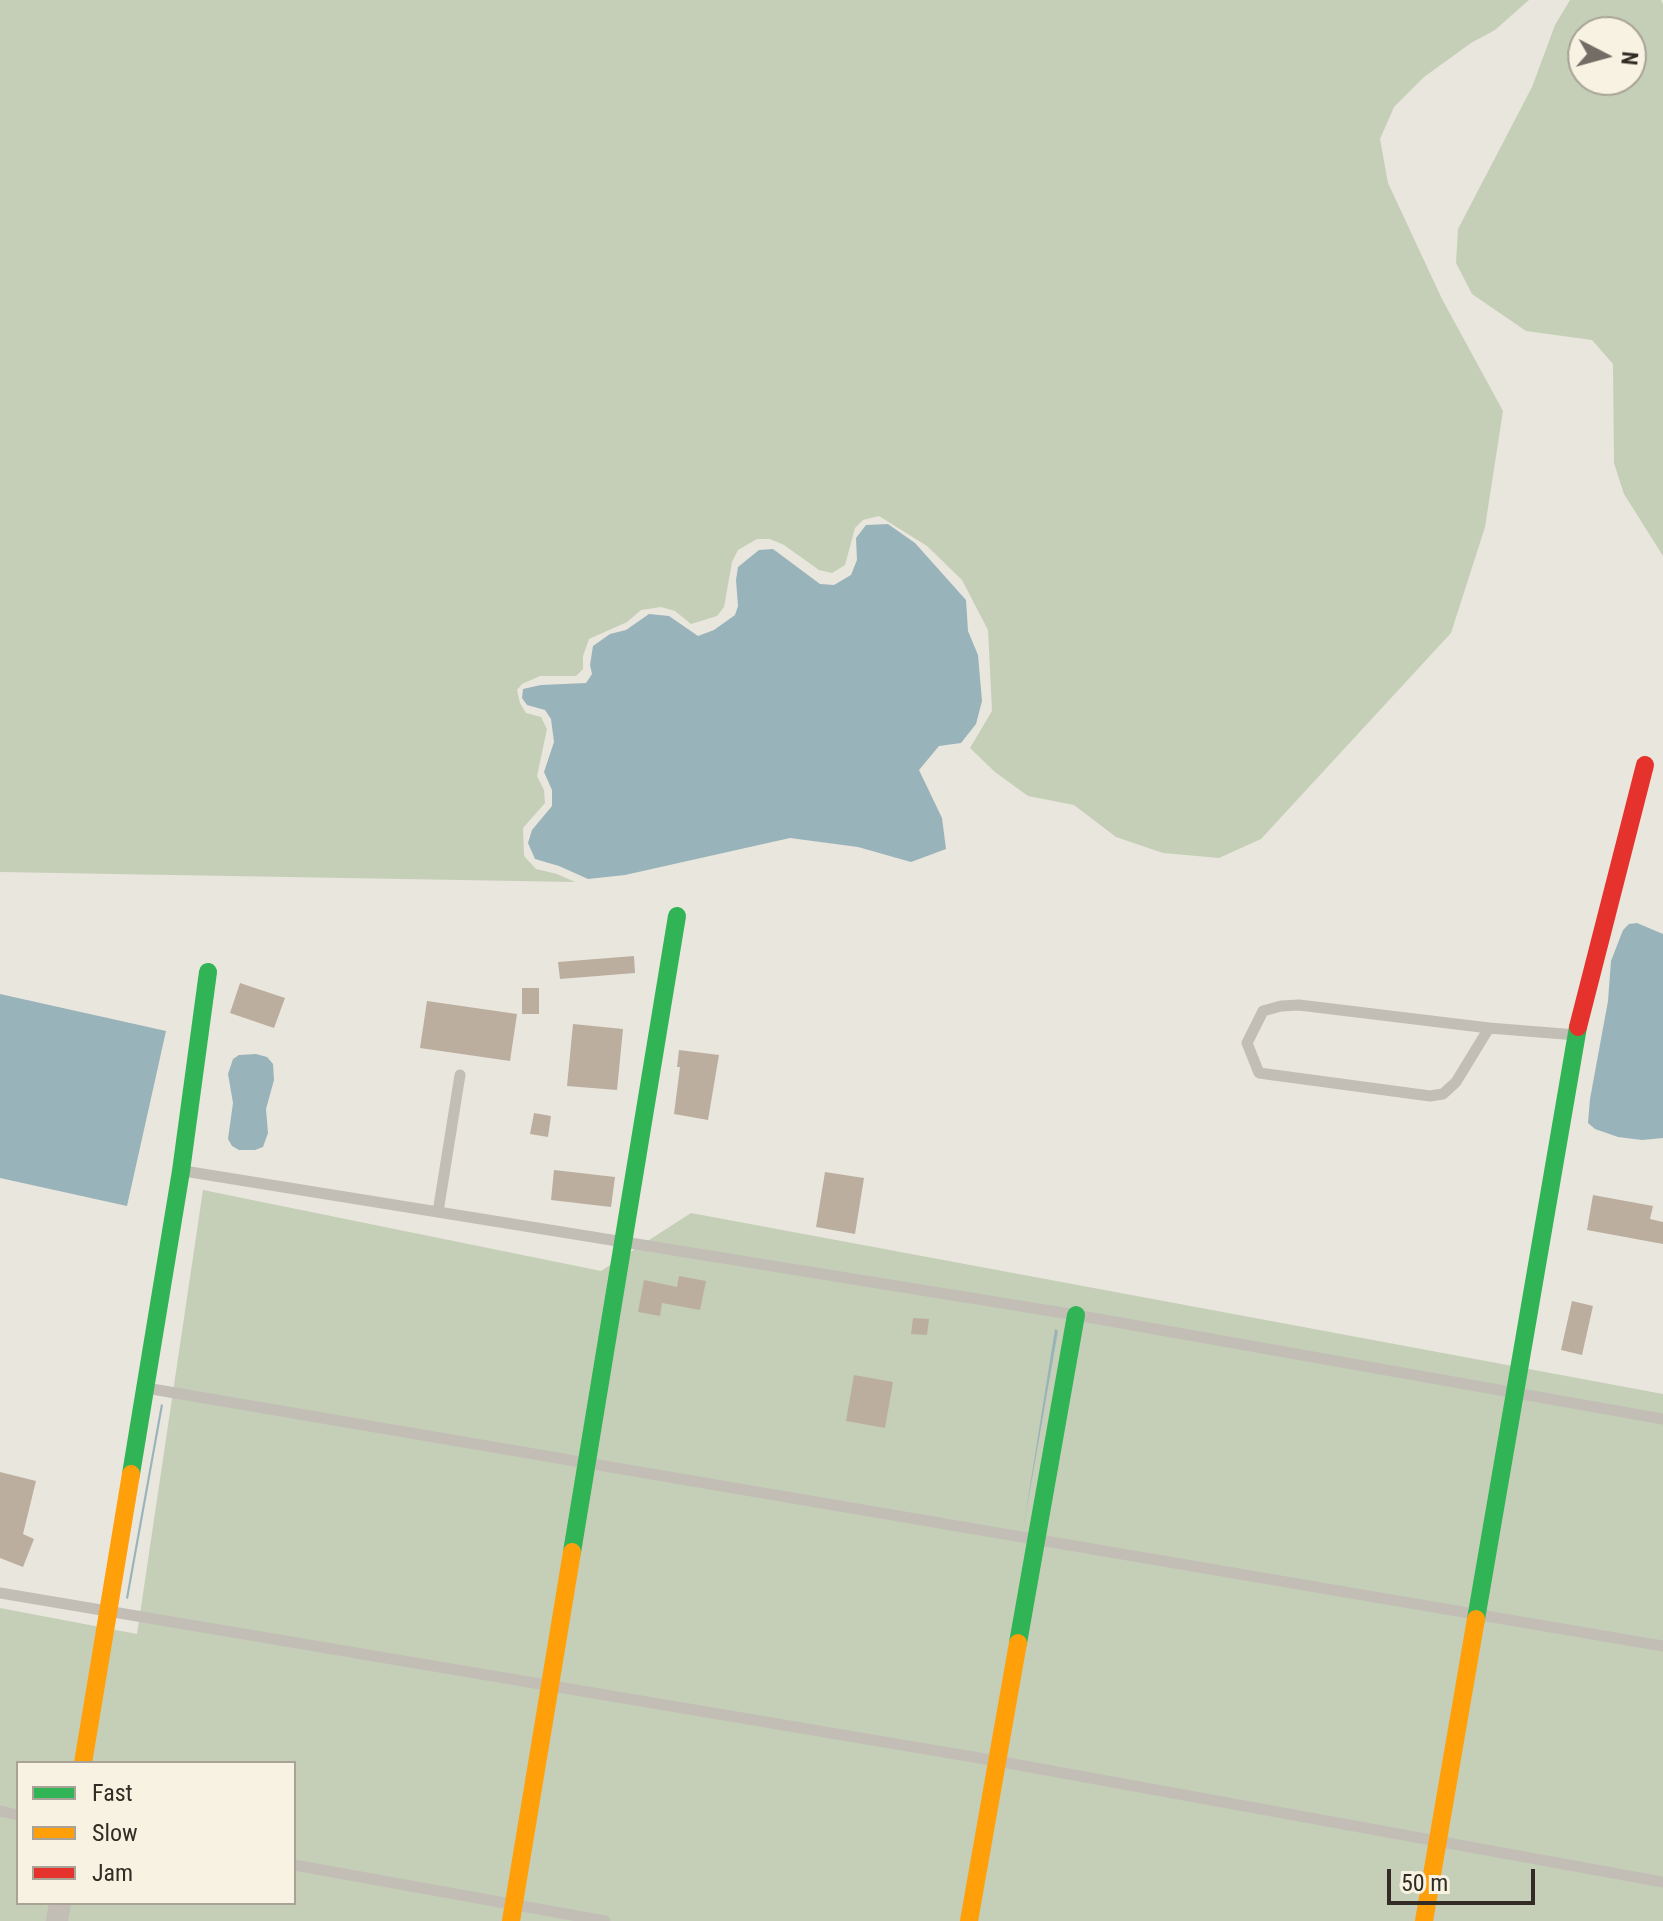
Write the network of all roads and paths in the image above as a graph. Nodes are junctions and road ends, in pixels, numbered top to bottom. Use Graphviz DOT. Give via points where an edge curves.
graph roads {
  1 [pos="1645,765"];
  2 [pos="677,916"];
  3 [pos="208,972"];
  4 [pos="1489,1028"];
  5 [pos="1576,1035"];
  6 [pos="460,1075"];
  7 [pos="181,1171"];
  8 [pos="438,1212"];
  9 [pos="623,1242"];
  10 [pos="1076,1315"];
  11 [pos="145,1388"];
  12 [pos="1516,1393"];
  13 [pos="1663,1419"];
  14 [pos="587,1462"];
  15 [pos="1037,1538"];
  16 [pos="0,1593"];
  17 [pos="108,1612"];
  18 [pos="1478,1614"];
  19 [pos="1663,1646"];
  20 [pos="550,1686"];
  21 [pos="83,1761"];
  22 [pos="997,1761"];
  23 [pos="1438,1841"];
  24 [pos="296,1865"];
  25 [pos="1663,1882"];
  26 [pos="512,1913"];
  27 [pos="605,1921"];
  28 [pos="969,1921"];
  29 [pos="1424,1921"];
  1 -- 5 [label="street"];
  2 -- 9 [label="street"];
  3 -- 7 [label="street"];
  4 -- 4 [label="lane" via="1281,1006 1263,1011 1247,1043 1259,1073 1430,1096 1443,1094 1456,1082"];
  4 -- 5 [label="lane"];
  5 -- 12 [label="street"];
  6 -- 8 [label="lane"];
  7 -- 8 [label="lane"];
  7 -- 11 [label="street"];
  8 -- 9 [label="lane"];
  9 -- 10 [label="lane"];
  9 -- 14 [label="street"];
  10 -- 12 [label="lane"];
  10 -- 15 [label="street"];
  11 -- 14 [label="lane"];
  11 -- 17 [label="street"];
  12 -- 13 [label="lane"];
  12 -- 18 [label="street"];
  14 -- 15 [label="lane"];
  14 -- 20 [label="street"];
  15 -- 18 [label="lane"];
  15 -- 22 [label="street"];
  16 -- 17 [label="lane"];
  17 -- 20 [label="lane"];
  17 -- 21 [label="street"];
  18 -- 19 [label="lane"];
  18 -- 23 [label="street"];
  20 -- 22 [label="lane"];
  20 -- 26 [label="street"];
  22 -- 23 [label="lane"];
  22 -- 28 [label="street"];
  23 -- 25 [label="lane"];
  23 -- 29 [label="street"];
  24 -- 26 [label="lane"];
  26 -- 27 [label="lane"];
}
